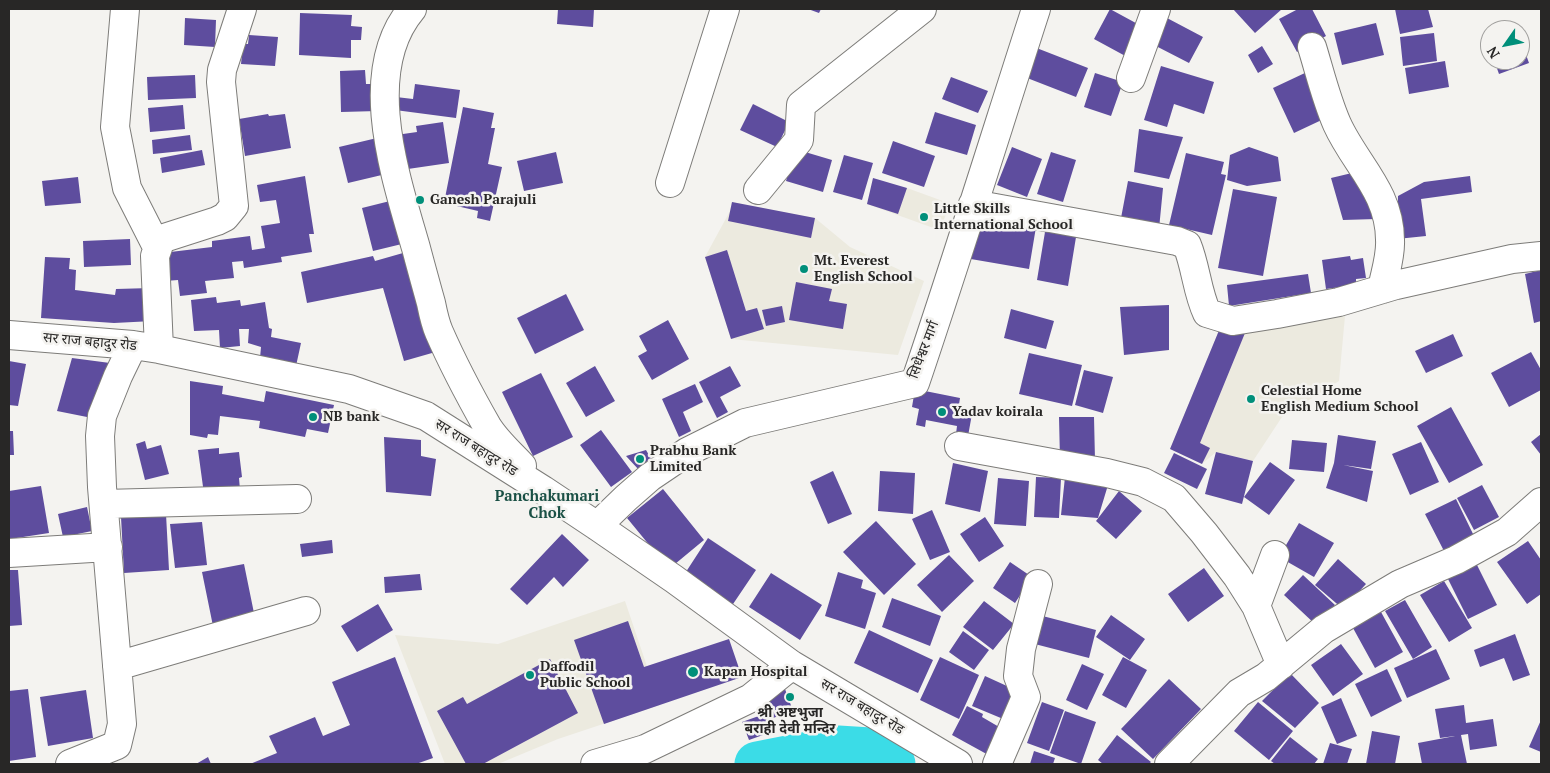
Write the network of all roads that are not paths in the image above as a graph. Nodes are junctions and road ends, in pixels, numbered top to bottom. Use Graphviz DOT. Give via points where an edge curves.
graph roads {
  1 [pos="125,9"];
  2 [pos="242,9"];
  3 [pos="412,9"];
  4 [pos="725,9"];
  5 [pos="922,9"];
  6 [pos="1036,9"];
  7 [pos="1156,9"];
  8 [pos="1312,47"];
  9 [pos="1131,78"];
  10 [pos="670,183"];
  11 [pos="758,190"];
  12 [pos="973,204"];
  13 [pos="157,247"];
  14 [pos="1541,256"];
  15 [pos="1382,289"];
  16 [pos="9,335"];
  17 [pos="146,347"];
  18 [pos="959,446"];
  19 [pos="543,490"];
  20 [pos="297,499"];
  21 [pos="1541,502"];
  22 [pos="104,504"];
  23 [pos="597,526"];
  24 [pos="108,547"];
  25 [pos="9,553"];
  26 [pos="1275,555"];
  27 [pos="1038,584"];
  28 [pos="1256,606"];
  29 [pos="306,611"];
  30 [pos="792,665"];
  31 [pos="1280,665"];
  32 [pos="117,666"];
  33 [pos="70,764"];
  34 [pos="595,764"];
  35 [pos="958,764"];
  36 [pos="997,764"];
  37 [pos="1169,764"];
  1 -- 13 [label="street" via="115,127 127,188"];
  2 -- 13 [label="street" via="221,82 234,206 217,221 160,239"];
  3 -- 19 [label="street" via="404,18 386,70 387,127 396,176 438,330 489,429"];
  4 -- 10 [label="street"];
  5 -- 11 [label="street" via="801,105 799,140"];
  6 -- 12 [label="street, सिधेश्वर मार्ग"];
  7 -- 9 [label="street"];
  8 -- 15 [label="street" via="1337,125 1378,190 1389,218 1391,242"];
  12 -- 15 [label="street" via="1187,245 1201,301 1208,313 1233,321 1339,302"];
  12 -- 23 [label="street, सिधेश्वर मार्ग" via="915,383 745,423 687,452 650,477"];
  13 -- 17 [label="street"];
  14 -- 15 [label="street" via="1512,259"];
  16 -- 17 [label="street, सर राज बहादुर रोड"];
  17 -- 19 [label="street, सर राज बहादुर रोड" via="349,389 426,416"];
  17 -- 22 [label="street" via="118,376 102,416"];
  18 -- 28 [label="street" via="1107,473 1143,482 1174,498 1237,576"];
  19 -- 23 [label="street, सर राज बहादुर रोड"];
  20 -- 22 [label="street"];
  21 -- 31 [label="street" via="1507,532 1456,560 1400,584 1324,629"];
  22 -- 24 [label="street"];
  23 -- 30 [label="street, सर राज बहादुर रोड"];
  24 -- 25 [label="street"];
  24 -- 32 [label="street"];
  26 -- 28 [label="street"];
  27 -- 36 [label="street" via="1021,650 1018,676 1026,698"];
  28 -- 31 [label="street"];
  29 -- 32 [label="street"];
  30 -- 34 [label="street" via="751,698 646,750"];
  30 -- 35 [label="street, सर राज बहादुर रोड"];
  31 -- 37 [label="street" via="1239,693"];
  32 -- 33 [label="street" via="122,724 117,745"];
}
